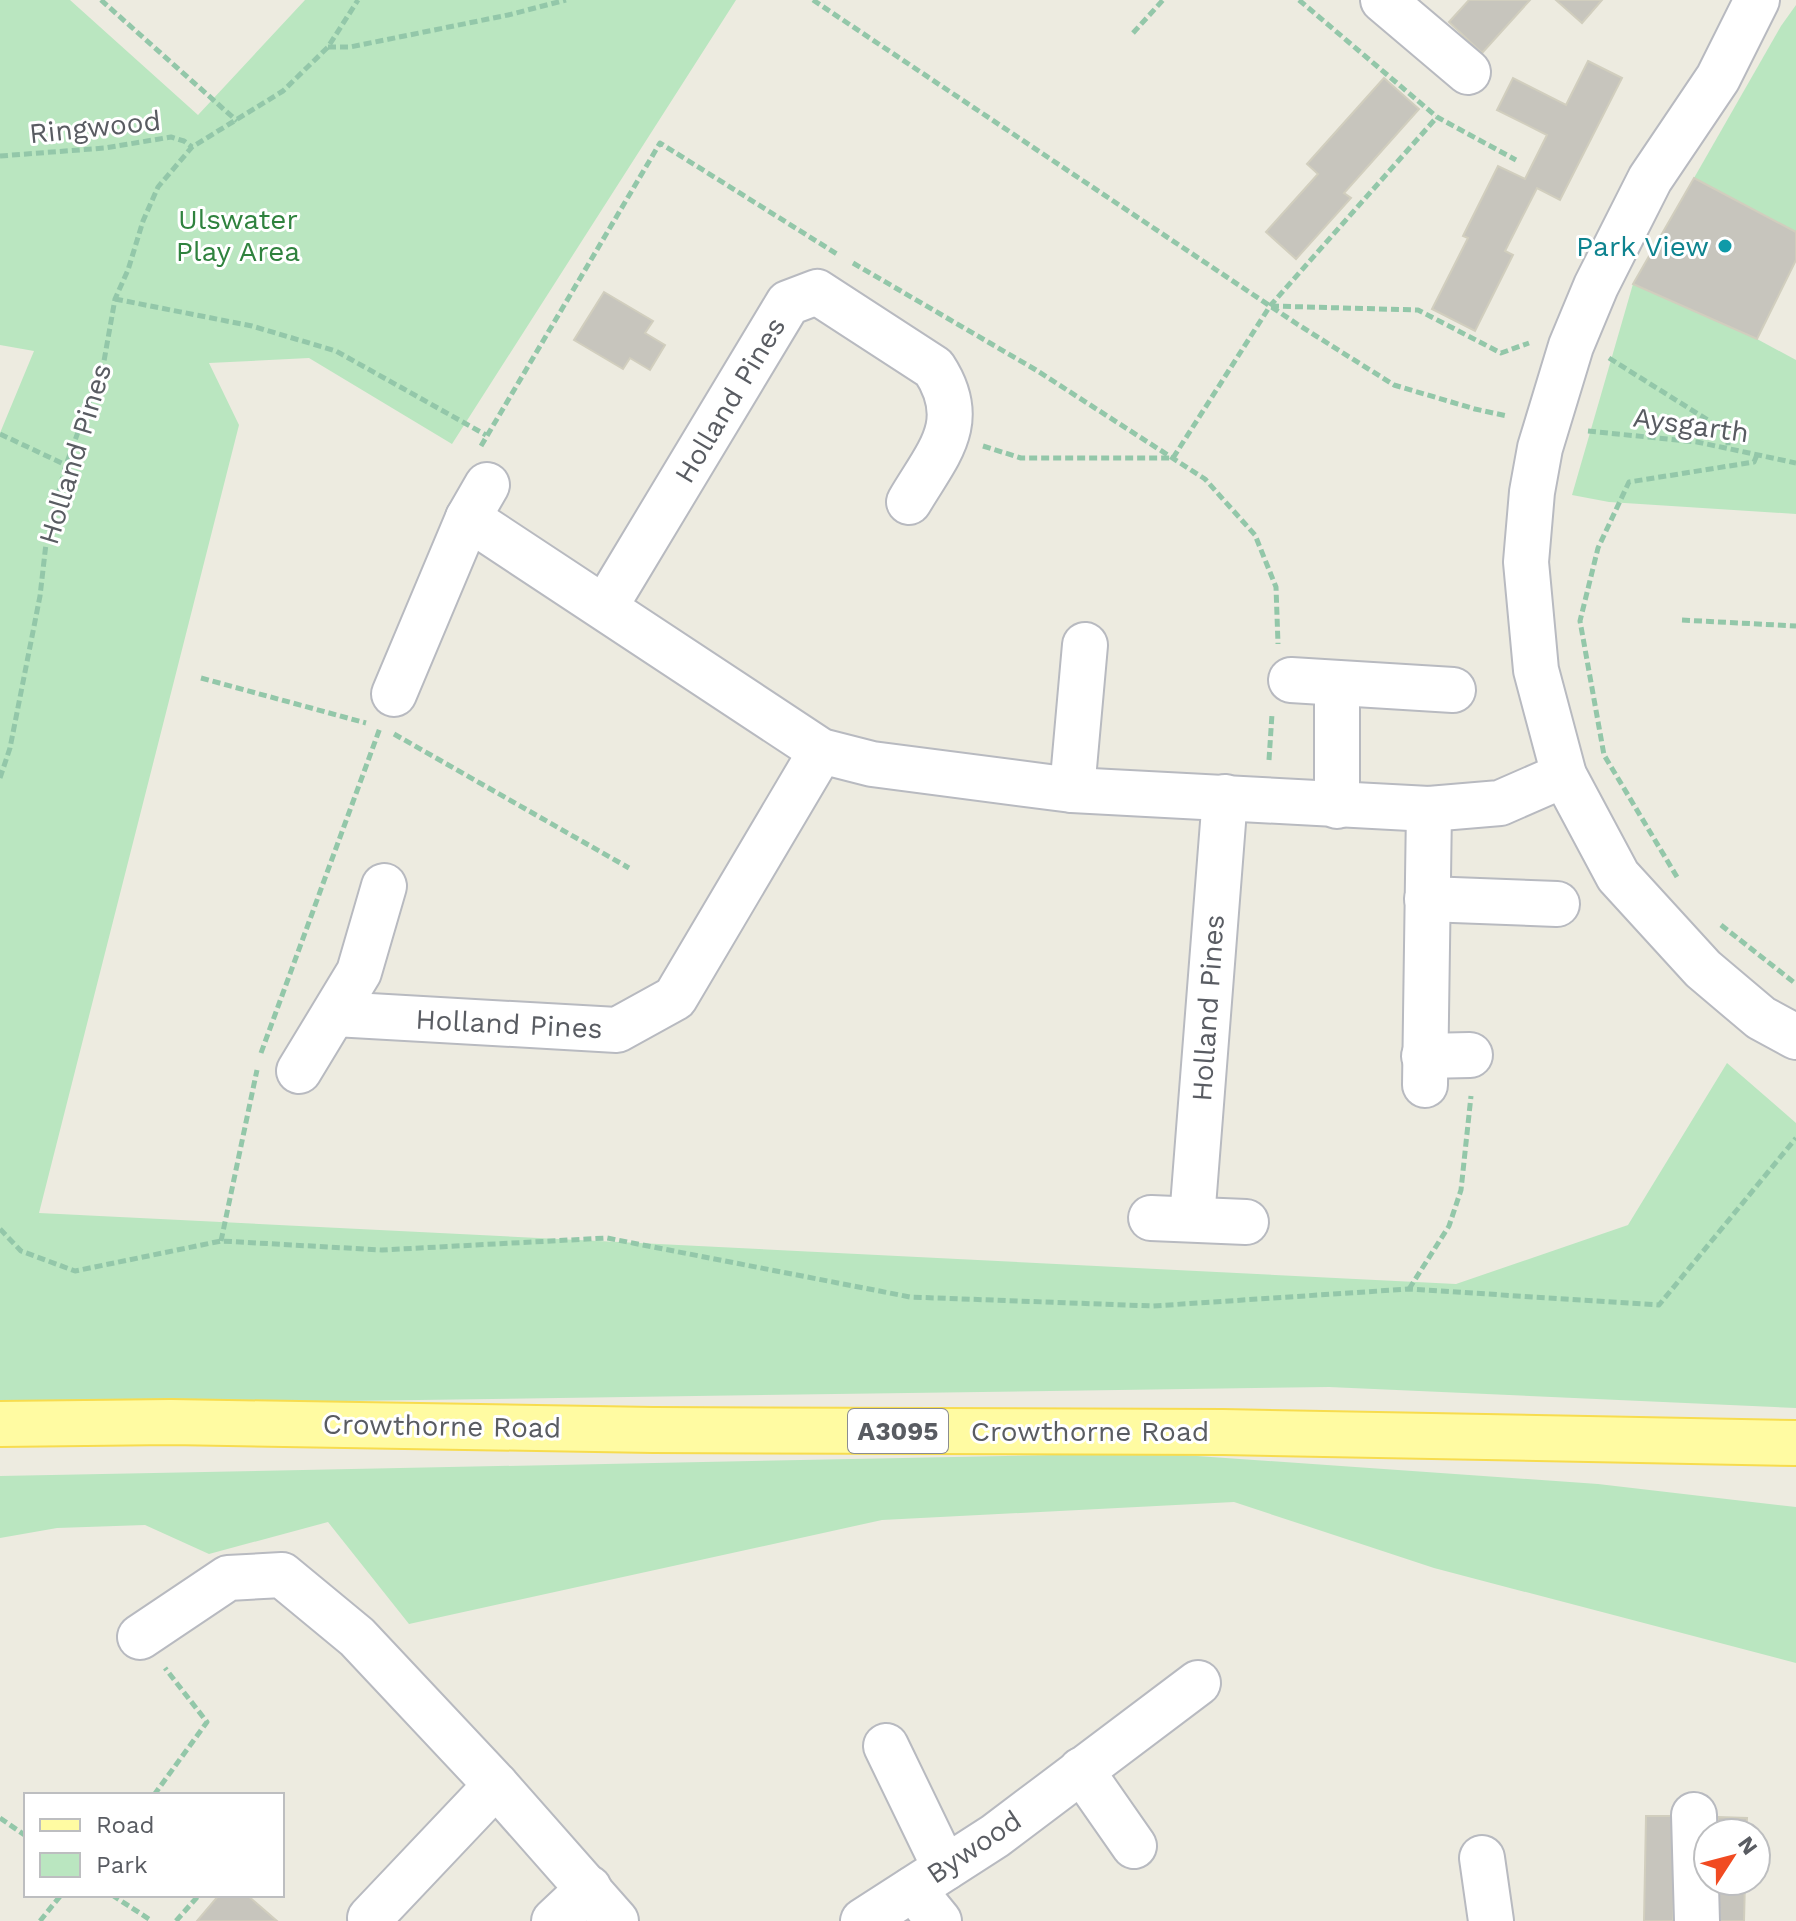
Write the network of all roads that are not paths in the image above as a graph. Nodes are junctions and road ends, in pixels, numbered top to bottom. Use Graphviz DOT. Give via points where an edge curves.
graph roads {
  1 [pos="1757,0"];
  2 [pos="1388,2"];
  3 [pos="1468,72"];
  4 [pos="909,502"];
  5 [pos="605,607"];
  6 [pos="1085,645"];
  7 [pos="1280,681"];
  8 [pos="1337,683"];
  9 [pos="1453,690"];
  10 [pos="387,710"];
  11 [pos="821,751"];
  12 [pos="1564,775"];
  13 [pos="1072,790"];
  14 [pos="1245,799"];
  15 [pos="1337,806"];
  16 [pos="1429,809"];
  17 [pos="384,886"];
  18 [pos="1427,899"];
  19 [pos="1557,904"];
  20 [pos="335,1014"];
  21 [pos="1796,1037"];
  22 [pos="1470,1055"];
  23 [pos="299,1071"];
  24 [pos="1246,1222"];
  25 [pos="0,1424"];
  26 [pos="1796,1443"];
  27 [pos="140,1637"];
  28 [pos="1198,1683"];
  29 [pos="886,1746"];
  30 [pos="1081,1770"];
  31 [pos="496,1785"];
  32 [pos="1694,1815"];
  33 [pos="1134,1846"];
  34 [pos="1482,1858"];
  35 [pos="589,1888"];
  36 [pos="932,1893"];
  37 [pos="371,1921"];
  38 [pos="554,1921"];
  39 [pos="616,1921"];
  40 [pos="863,1921"];
  41 [pos="1491,1921"];
  42 [pos="1697,1921"];
  1 -- 12 [label="street" via="1718,78 1650,179 1596,286 1571,346 1540,448 1526,562 1536,670"];
  2 -- 3 [label="street"];
  4 -- 5 [label="street, Holland Pines" via="948,435 948,397 934,368 817,292 788,303"];
  5 -- 10 [label="street" via="478,484"];
  5 -- 11 [label="street"];
  6 -- 13 [label="street"];
  7 -- 8 [label="street"];
  8 -- 9 [label="street"];
  8 -- 15 [label="street"];
  11 -- 13 [label="street" via="872,764"];
  11 -- 20 [label="street, Holland Pines" via="675,998 629,1024 617,1030"];
  12 -- 16 [label="street" via="1500,803"];
  12 -- 21 [label="street" via="1618,876 1703,969 1761,1018"];
  13 -- 14 [label="street"];
  14 -- 15 [label="street"];
  14 -- 24 [label="street, Holland Pines" via="1171,1219"];
  15 -- 16 [label="street"];
  16 -- 18 [label="street"];
  17 -- 20 [label="street" via="359,972"];
  18 -- 19 [label="street"];
  18 -- 22 [label="street" via="1424,1071"];
  20 -- 23 [label="street"];
  25 -- 26 [label="main road, Crowthorne Road / A3095" via="1223,1432"];
  27 -- 31 [label="street" via="228,1578 282,1575 357,1637"];
  28 -- 30 [label="street, Bywood"];
  29 -- 36 [label="street"];
  30 -- 33 [label="street"];
  30 -- 36 [label="street, Bywood"];
  31 -- 35 [label="street"];
  31 -- 37 [label="street"];
  32 -- 42 [label="street"];
  34 -- 41 [label="street"];
  35 -- 38 [label="street"];
  35 -- 39 [label="street"];
  36 -- 40 [label="street, Bywood"];
}
